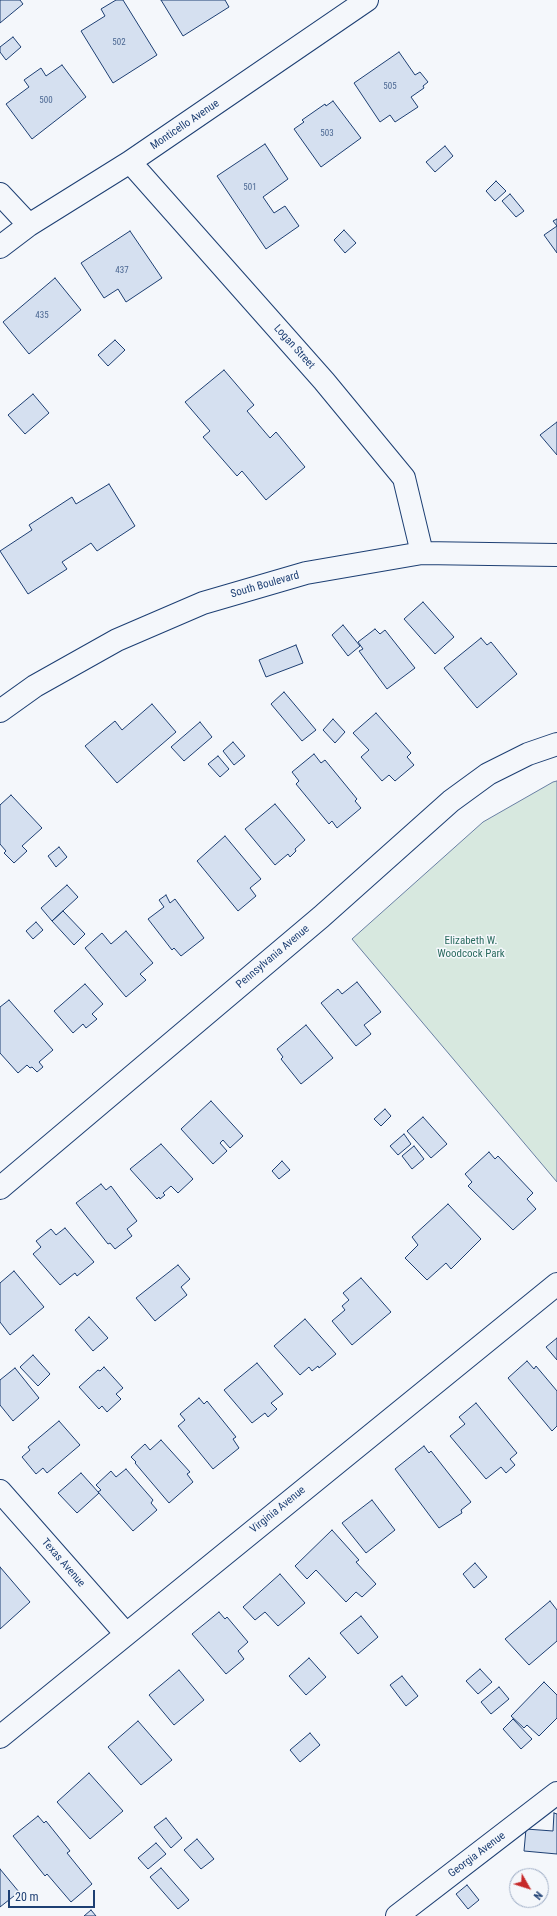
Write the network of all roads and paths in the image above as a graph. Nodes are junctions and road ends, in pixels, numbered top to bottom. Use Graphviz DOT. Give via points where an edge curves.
graph roads {
  1 [pos="367,0"];
  2 [pos="130,162"];
  3 [pos="0,194"];
  4 [pos="29,225"];
  5 [pos="0,247"];
  6 [pos="422,553"];
  7 [pos="557,555"];
  8 [pos="0,711"];
  9 [pos="557,744"];
  10 [pos="0,1188"];
  11 [pos="557,1284"];
  12 [pos="0,1491"];
  13 [pos="126,1634"];
  14 [pos="0,1737"];
  15 [pos="557,1793"];
  16 [pos="397,1916"];
  1 -- 2 [label="street, Monticello Avenue"];
  2 -- 4 [label="street, Monticello Avenue"];
  2 -- 6 [label="street, Logan Street" via="324,381 404,478"];
  3 -- 4 [label="street"];
  4 -- 5 [label="street, Monticello Avenue"];
  6 -- 7 [label="street, South Boulevard"];
  6 -- 8 [label="street, South Boulevard" via="306,573 203,603 118,640 35,686"];
  9 -- 10 [label="street, Pennsylvania Avenue" via="528,754 488,774 452,801 321,917"];
  11 -- 13 [label="street, Virginia Avenue"];
  12 -- 13 [label="street, Texas Avenue"];
  13 -- 14 [label="street, Virginia Avenue"];
  15 -- 16 [label="street, Georgia Avenue"];
}
